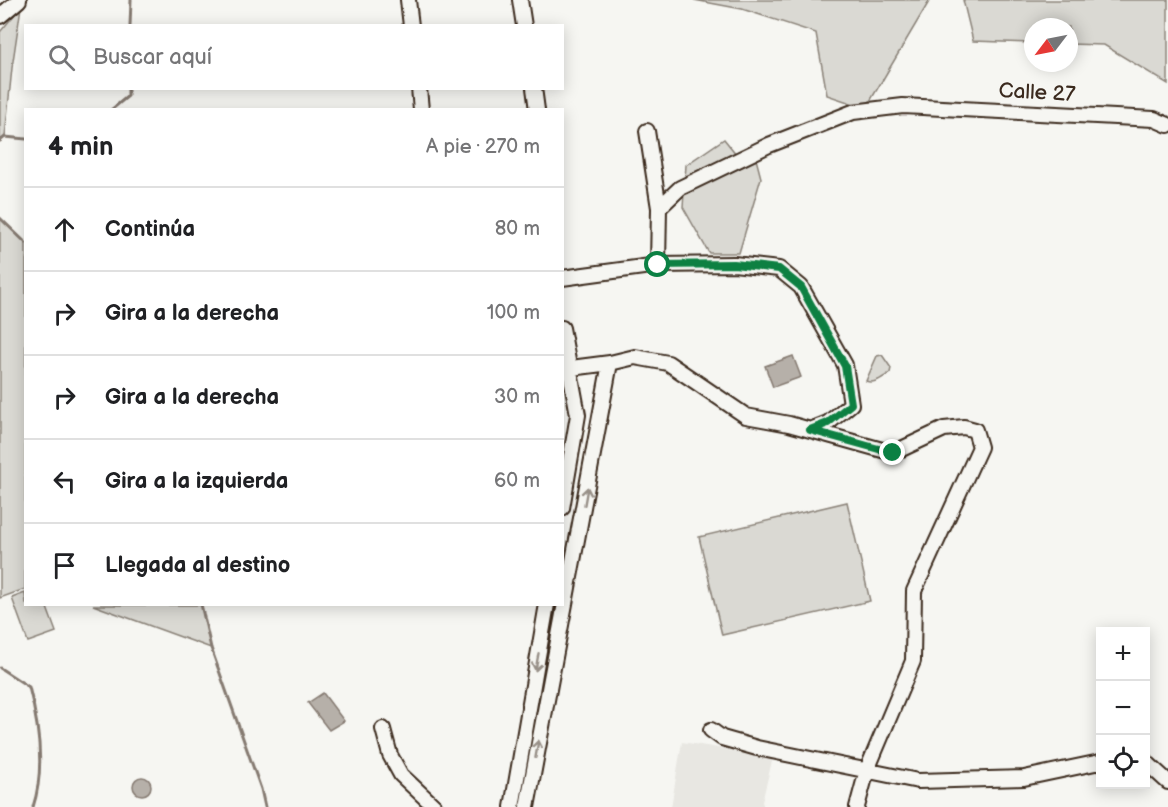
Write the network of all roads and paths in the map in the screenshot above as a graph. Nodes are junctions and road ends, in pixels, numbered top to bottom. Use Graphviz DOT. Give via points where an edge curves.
graph roads {
  1 [pos="19,0"];
  2 [pos="408,0"];
  3 [pos="520,0"];
  4 [pos="0,16"];
  5 [pos="411,24"];
  6 [pos="524,24"];
  7 [pos="419,90"];
  8 [pos="534,90"];
  9 [pos="422,108"];
  10 [pos="537,108"];
  11 [pos="1168,125"];
  12 [pos="648,131"];
  13 [pos="659,208"];
  14 [pos="658,265"];
  15 [pos="564,278"];
  16 [pos="564,337"];
  17 [pos="610,363"];
  18 [pos="571,368"];
  19 [pos="810,430"];
  20 [pos="564,496"];
  21 [pos="578,542"];
  22 [pos="564,550"];
  23 [pos="546,612"];
  24 [pos="561,621"];
  25 [pos="383,729"];
  26 [pos="711,730"];
  27 [pos="1096,763"];
  28 [pos="1150,766"];
  29 [pos="867,770"];
  30 [pos="1168,782"];
  31 [pos="435,807"];
  32 [pos="512,807"];
  33 [pos="527,807"];
  34 [pos="858,807"];
  1 -- 4 [label="street"];
  2 -- 5 [label="street"];
  3 -- 6 [label="street"];
  7 -- 9 [label="street"];
  8 -- 10 [label="street"];
  11 -- 13 [label="street, Calle 27" via="1154,119 903,106 853,112 769,145 680,188"];
  12 -- 13 [label="street"];
  13 -- 14 [label="street"];
  14 -- 15 [label="street"];
  14 -- 19 [label="street" via="734,264 779,269 801,287 845,366 851,404 828,423"];
  16 -- 18 [label="street"];
  17 -- 18 [label="street"];
  17 -- 19 [label="street" via="634,357 668,363 746,416"];
  21 -- 17 [label="street, one-way"];
  18 -- 20 [label="street" via="578,415"];
  19 -- 29 [label="street" via="893,453 944,429 964,427 975,429 980,447 914,591 913,662"];
  21 -- 22 [label="street"];
  21 -- 24 [label="street"];
  23 -- 24 [label="street"];
  23 -- 32 [label="street, one-way"];
  33 -- 24 [label="street, one-way"];
  25 -- 31 [label="street" via="401,775"];
  26 -- 29 [label="street" via="722,738 757,748"];
  27 -- 29 [label="street" via="1024,778 918,781"];
  28 -- 30 [label="street"];
  29 -- 34 [label="street"];
}
